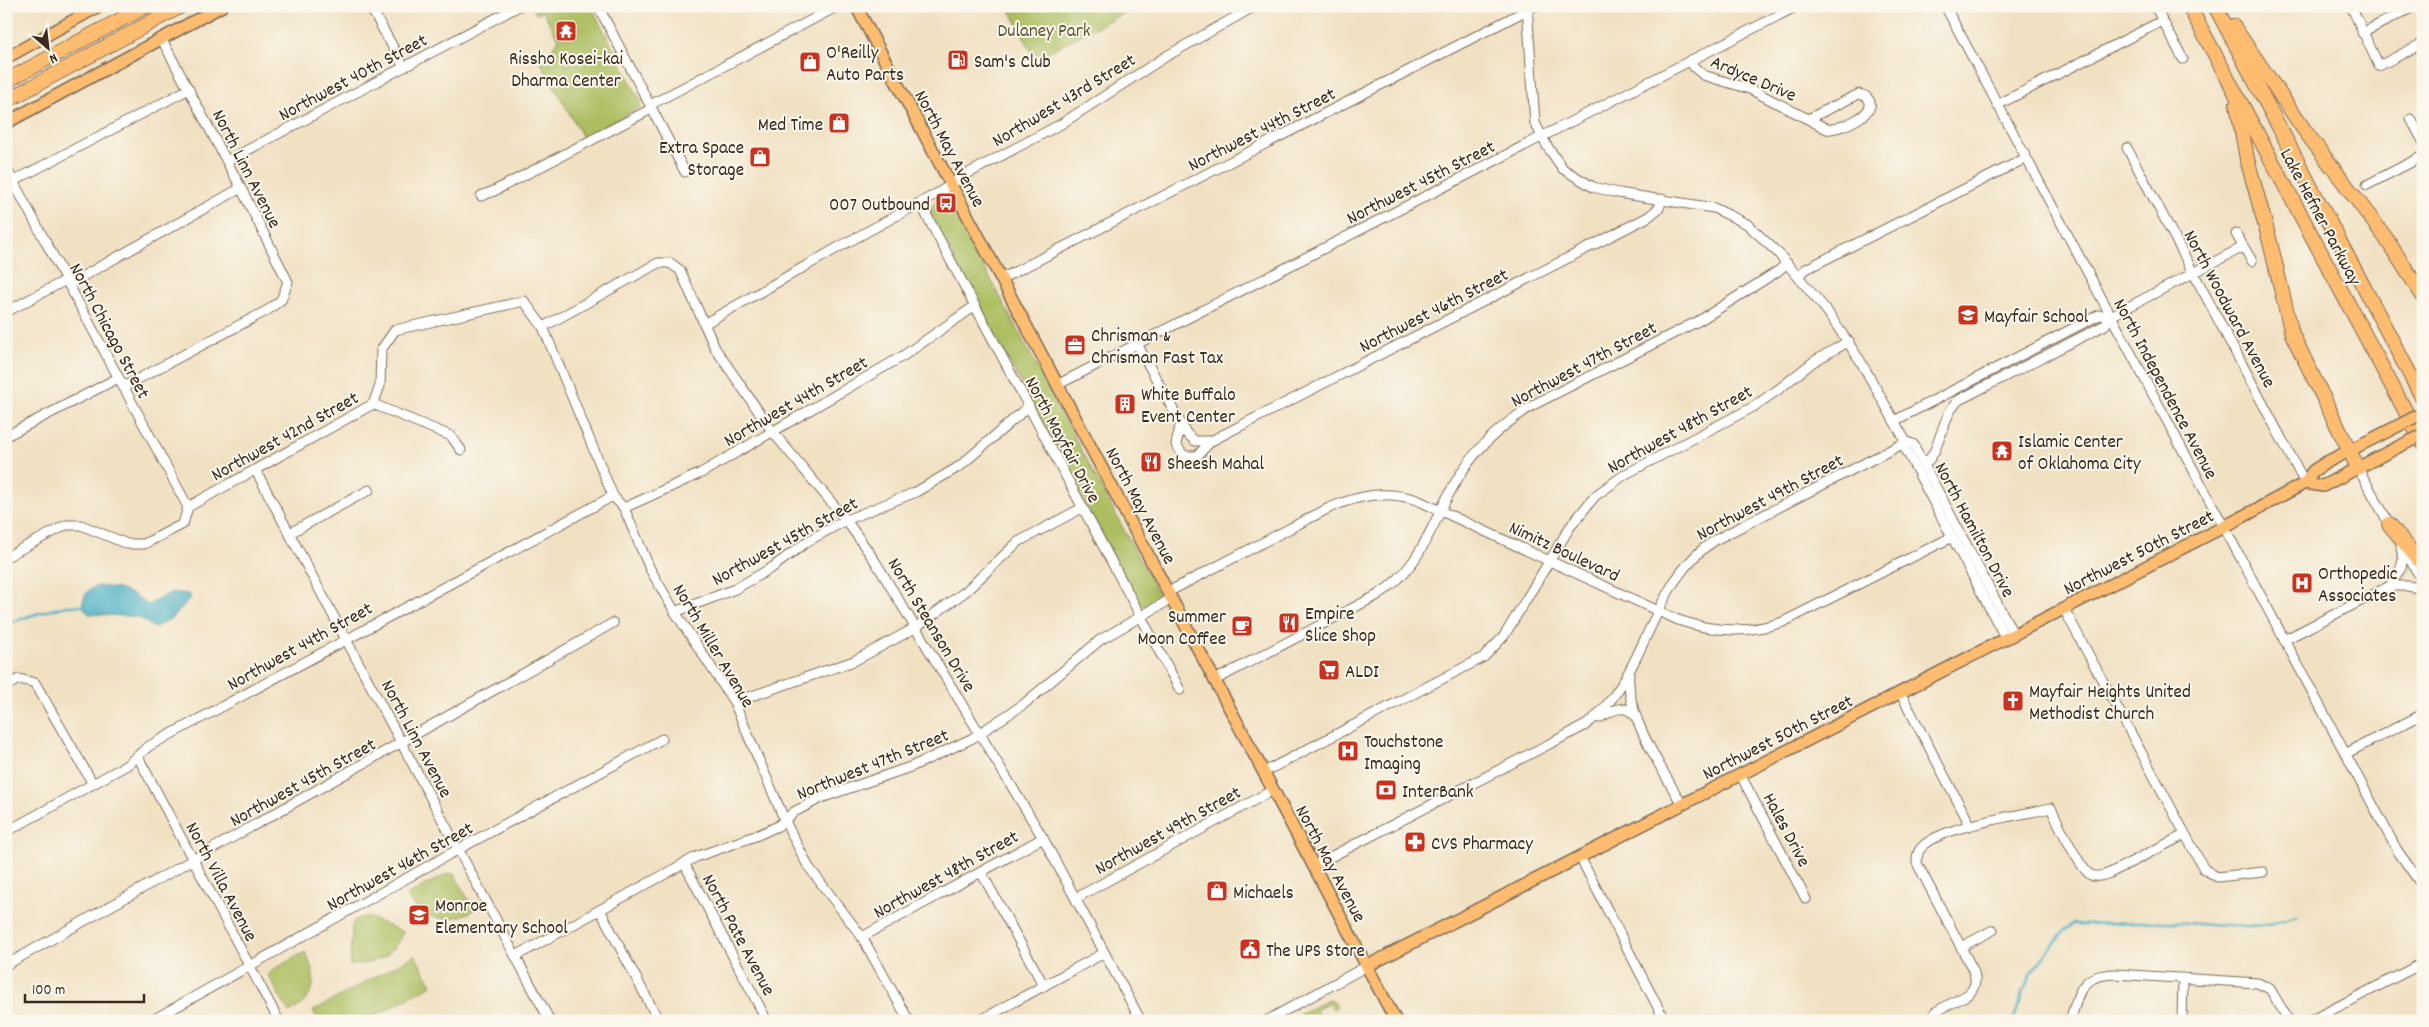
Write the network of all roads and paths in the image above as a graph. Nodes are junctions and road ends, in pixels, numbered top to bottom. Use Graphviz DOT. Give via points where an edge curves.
graph roads {
  1 [pos="99,6"];
  2 [pos="146,6"];
  3 [pos="181,6"];
  4 [pos="222,6"];
  5 [pos="370,6"];
  6 [pos="519,6"];
  7 [pos="598,6"];
  8 [pos="838,6"];
  9 [pos="856,6"];
  10 [pos="1255,6"];
  11 [pos="1797,6"];
  12 [pos="2155,6"];
  13 [pos="2189,6"];
  14 [pos="2214,6"];
  15 [pos="2219,6"];
  16 [pos="2351,6"];
  17 [pos="2415,6"];
  18 [pos="1529,8"];
  19 [pos="1949,8"];
  20 [pos="2162,21"];
  21 [pos="2362,33"];
  22 [pos="161,38"];
  23 [pos="2423,43"];
  24 [pos="6,58"];
  25 [pos="2183,59"];
  26 [pos="1690,60"];
  27 [pos="404,67"];
  28 [pos="6,81"];
  29 [pos="189,89"];
  30 [pos="2234,91"];
  31 [pos="6,101"];
  32 [pos="1997,105"];
  33 [pos="650,107"];
  34 [pos="1808,119"];
  35 [pos="2411,119"];
  36 [pos="6,122"];
  37 [pos="1542,137"];
  38 [pos="2423,141"];
  39 [pos="2127,148"];
  40 [pos="2423,156"];
  41 [pos="2026,158"];
  42 [pos="227,161"];
  43 [pos="6,168"];
  44 [pos="685,172"];
  45 [pos="10,183"];
  46 [pos="951,185"];
  47 [pos="2367,185"];
  48 [pos="241,188"];
  49 [pos="480,196"];
  50 [pos="1662,199"];
  51 [pos="920,203"];
  52 [pos="2236,234"];
  53 [pos="2243,247"];
  54 [pos="2252,261"];
  55 [pos="1787,263"];
  56 [pos="2193,272"];
  57 [pos="1798,276"];
  58 [pos="1002,279"];
  59 [pos="68,282"];
  60 [pos="2423,296"];
  61 [pos="975,306"];
  62 [pos="6,312"];
  63 [pos="2110,316"];
  64 [pos="704,324"];
  65 [pos="543,326"];
  66 [pos="1849,341"];
  67 [pos="1137,344"];
  68 [pos="121,383"];
  69 [pos="1057,385"];
  70 [pos="2423,399"];
  71 [pos="372,404"];
  72 [pos="1029,406"];
  73 [pos="2423,413"];
  74 [pos="1894,421"];
  75 [pos="1180,426"];
  76 [pos="772,431"];
  77 [pos="2423,435"];
  78 [pos="6,436"];
  79 [pos="1211,441"];
  80 [pos="1906,442"];
  81 [pos="2423,444"];
  82 [pos="461,450"];
  83 [pos="2349,450"];
  84 [pos="1924,465"];
  85 [pos="2358,468"];
  86 [pos="256,470"];
  87 [pos="2305,483"];
  88 [pos="369,490"];
  89 [pos="613,496"];
  90 [pos="188,507"];
  91 [pos="624,508"];
  92 [pos="1082,508"];
  93 [pos="1441,510"];
  94 [pos="1944,512"];
  95 [pos="846,520"];
  96 [pos="2389,524"];
  97 [pos="2224,526"];
  98 [pos="290,533"];
  99 [pos="1952,537"];
  100 [pos="2402,546"];
  101 [pos="6,557"];
  102 [pos="1550,561"];
  103 [pos="2423,565"];
  104 [pos="2423,582"];
  105 [pos="2390,586"];
  106 [pos="2423,589"];
  107 [pos="1170,596"];
  108 [pos="2064,609"];
  109 [pos="1659,611"];
  110 [pos="675,612"];
  111 [pos="1139,616"];
  112 [pos="613,623"];
  113 [pos="915,628"];
  114 [pos="2010,637"];
  115 [pos="346,638"];
  116 [pos="2284,640"];
  117 [pos="1629,670"];
  118 [pos="1214,680"];
  119 [pos="6,686"];
  120 [pos="1180,690"];
  121 [pos="1900,692"];
  122 [pos="734,702"];
  123 [pos="2423,714"];
  124 [pos="1634,715"];
  125 [pos="1586,725"];
  126 [pos="981,734"];
  127 [pos="662,739"];
  128 [pos="403,743"];
  129 [pos="2345,754"];
  130 [pos="138,757"];
  131 [pos="1264,772"];
  132 [pos="1740,774"];
  133 [pos="93,784"];
  134 [pos="1273,790"];
  135 [pos="1682,805"];
  136 [pos="785,821"];
  137 [pos="1968,826"];
  138 [pos="6,832"];
  139 [pos="2184,835"];
  140 [pos="1043,838"];
  141 [pos="458,850"];
  142 [pos="1580,857"];
  143 [pos="194,860"];
  144 [pos="684,863"];
  145 [pos="1313,866"];
  146 [pos="981,872"];
  147 [pos="2263,872"];
  148 [pos="2423,887"];
  149 [pos="1076,898"];
  150 [pos="1806,899"];
  151 [pos="600,910"];
  152 [pos="1993,930"];
  153 [pos="862,937"];
  154 [pos="1961,947"];
  155 [pos="1104,952"];
  156 [pos="516,956"];
  157 [pos="2423,964"];
  158 [pos="6,965"];
  159 [pos="249,966"];
  160 [pos="1367,966"];
  161 [pos="2183,978"];
  162 [pos="1044,986"];
  163 [pos="151,1021"];
  164 [pos="279,1021"];
  165 [pos="550,1021"];
  166 [pos="659,1021"];
  167 [pos="767,1021"];
  168 [pos="908,1021"];
  169 [pos="979,1021"];
  170 [pos="1141,1021"];
  171 [pos="1266,1021"];
  172 [pos="1396,1021"];
  173 [pos="1665,1021"];
  174 [pos="1939,1021"];
  175 [pos="2070,1021"];
  176 [pos="2182,1021"];
  177 [pos="2289,1021"];
  178 [pos="2310,1021"];
  1 -- 24 [label="main road"];
  2 -- 28 [label="highway"];
  3 -- 31 [label="highway"];
  4 -- 22 [label="main road"];
  5 -- 27 [label="street"];
  6 -- 27 [label="street, Northwest 40th Street"];
  7 -- 33 [label="street"];
  8 -- 33 [label="street"];
  9 -- 46 [label="main road, North May Avenue"];
  10 -- 46 [label="street, Northwest 43rd Street" via="1165,56 1061,124"];
  11 -- 26 [label="street, Northwest 45th Street"];
  12 -- 20 [label="street"];
  13 -- 30 [label="highway, Lake Hefner Parkway"];
  14 -- 70 [label="highway, Lake Hefner Parkway"];
  15 -- 60 [label="highway" via="2305,131 2385,237"];
  16 -- 21 [label="street"];
  17 -- 21 [label="street"];
  18 -- 37 [label="street, North Hamilton Drive" via="1535,122"];
  18 -- 58 [label="street, Northwest 44th Street"];
  19 -- 32 [label="street, North Independence Avenue"];
  20 -- 25 [label="street"];
  20 -- 32 [label="street"];
  21 -- 23 [label="street" via="2379,66"];
  22 -- 29 [label="street, North Linn Avenue"];
  22 -- 36 [label="main road"];
  26 -- 34 [label="street, Ardyce Drive" via="1703,75 1750,89"];
  26 -- 37 [label="street, Northwest 45th Street"];
  27 -- 42 [label="street, Northwest 40th Street"];
  29 -- 42 [label="street, North Linn Avenue"];
  29 -- 45 [label="street"];
  30 -- 81 [label="highway, Lake Hefner Parkway"];
  30 -- 83 [label="highway" via="2247,159 2292,334"];
  32 -- 41 [label="street, North Independence Avenue"];
  33 -- 44 [label="street"];
  33 -- 49 [label="street"];
  34 -- 34 [label="street, Ardyce Drive" via="1832,130 1865,115 1871,104 1867,97 1859,94"];
  35 -- 38 [label="street"];
  37 -- 50 [label="street, North Hamilton Drive" via="1563,168 1583,183 1605,191"];
  37 -- 67 [label="street, Northwest 45th Street"];
  39 -- 56 [label="street, North Woodward Avenue"];
  40 -- 47 [label="street"];
  41 -- 57 [label="street" via="1806,269"];
  41 -- 63 [label="street, North Independence Avenue"];
  42 -- 48 [label="street, North Linn Avenue"];
  43 -- 45 [label="street, North Chicago Street"];
  45 -- 59 [label="street, North Chicago Street"];
  46 -- 51 [label="street, Northwest 43rd Street"];
  46 -- 58 [label="main road, North May Avenue"];
  48 -- 59 [label="street"];
  48 -- 68 [label="street, North Linn Avenue" via="288,282 281,300 268,310"];
  50 -- 55 [label="street, North Hamilton Drive" via="1702,205 1732,215 1755,231"];
  50 -- 79 [label="street, Northwest 46th Street" via="1659,208 1648,217"];
  51 -- 61 [label="street, North Mayfair Drive"];
  51 -- 64 [label="street, Northwest 43rd Street"];
  52 -- 53 [label="street"];
  53 -- 54 [label="street"];
  53 -- 56 [label="street"];
  55 -- 57 [label="street, North Hamilton Drive"];
  55 -- 93 [label="street, Northwest 47th Street" via="1702,319 1535,404 1509,421 1469,461"];
  56 -- 63 [label="street"];
  56 -- 87 [label="street, North Woodward Avenue"];
  57 -- 66 [label="street, North Hamilton Drive"];
  58 -- 69 [label="main road, North May Avenue"];
  59 -- 62 [label="street"];
  59 -- 68 [label="street, North Chicago Street"];
  61 -- 72 [label="street, North Mayfair Drive"];
  61 -- 76 [label="street, Northwest 44th Street" via="903,356"];
  63 -- 74 [label="street" via="2099,315"];
  63 -- 84 [label="street" via="2104,325 1959,400 1949,412"];
  63 -- 97 [label="street, North Independence Avenue"];
  64 -- 65 [label="street, North Steanson Drive" via="680,270 670,263 658,263"];
  64 -- 76 [label="street, North Steanson Drive" via="715,348"];
  65 -- 71 [label="street, Northwest 42nd Street" via="524,301 394,330 381,350 380,386"];
  65 -- 89 [label="street, North Miller Avenue"];
  66 -- 74 [label="street, North Hamilton Drive"];
  66 -- 102 [label="street, Northwest 48th Street" via="1812,362 1748,410 1610,484 1576,518"];
  67 -- 69 [label="street, Northwest 45th Street"];
  67 -- 75 [label="street"];
  68 -- 78 [label="street"];
  68 -- 90 [label="street, North Chicago Street"];
  69 -- 107 [label="main road, North May Avenue"];
  71 -- 82 [label="street" via="450,436"];
  71 -- 86 [label="street, Northwest 42nd Street"];
  72 -- 92 [label="street, North Mayfair Drive"];
  72 -- 95 [label="street, Northwest 45th Street" via="960,466 916,492"];
  73 -- 83 [label="main road, Northwest 50th Street, bridge"];
  74 -- 80 [label="street, North Hamilton Drive"];
  75 -- 79 [label="street" via="1191,439"];
  75 -- 79 [label="street, Northwest 46th Street" via="1176,441 1180,452 1192,457"];
  76 -- 91 [label="street, Northwest 44th Street" via="701,473"];
  76 -- 95 [label="street, North Steanson Drive"];
  77 -- 85 [label="main road, Northwest 50th Street, bridge"];
  80 -- 84 [label="street, North Hamilton Drive" via="1913,444"];
  80 -- 94 [label="street, North Hamilton Drive" via="1905,448"];
  80 -- 109 [label="street, Northwest 49th Street" via="1706,546 1684,566"];
  83 -- 85 [label="highway"];
  83 -- 87 [label="main road, Northwest 50th Street" via="2313,471"];
  84 -- 94 [label="street, North Hamilton Drive"];
  85 -- 87 [label="main road, Northwest 50th Street" via="2323,486"];
  85 -- 96 [label="street"];
  86 -- 90 [label="street, Northwest 42nd Street"];
  86 -- 98 [label="street, North Linn Avenue"];
  87 -- 97 [label="main road, Northwest 50th Street"];
  88 -- 98 [label="street"];
  89 -- 91 [label="street, North Miller Avenue"];
  89 -- 115 [label="street, Northwest 44th Street"];
  90 -- 101 [label="street" via="183,524 144,544 127,544 81,525 66,525"];
  91 -- 110 [label="street, North Miller Avenue" via="650,569"];
  92 -- 111 [label="street, North Mayfair Drive"];
  92 -- 113 [label="street" via="1018,542 966,591"];
  93 -- 102 [label="street, Nimitz Boulevard"];
  93 -- 107 [label="street, Nimitz Boulevard" via="1396,494 1351,499 1324,510"];
  93 -- 118 [label="street, Northwest 47th Street" via="1418,557 1395,584"];
  94 -- 99 [label="street, North Hamilton Drive"];
  94 -- 114 [label="street, North Hamilton Drive"];
  95 -- 110 [label="street, Northwest 45th Street" via="808,540 773,567 735,589"];
  95 -- 113 [label="street, North Steanson Drive"];
  96 -- 100 [label="street"];
  96 -- 103 [label="highway"];
  97 -- 108 [label="main road, Northwest 50th Street"];
  97 -- 116 [label="street, North Independence Avenue"];
  98 -- 115 [label="street, North Linn Avenue"];
  99 -- 109 [label="street, Nimitz Boulevard" via="1806,612 1771,626 1718,630 1687,623"];
  99 -- 114 [label="street, North Hamilton Drive"];
  100 -- 104 [label="street"];
  100 -- 105 [label="street" via="2401,568"];
  102 -- 109 [label="street, Nimitz Boulevard"];
  102 -- 131 [label="street, Northwest 48th Street" via="1504,636 1484,657"];
  105 -- 106 [label="street"];
  105 -- 116 [label="street"];
  107 -- 111 [label="street, Northwest 47th Street"];
  107 -- 118 [label="main road, North May Avenue"];
  108 -- 114 [label="main road, Northwest 50th Street"];
  108 -- 139 [label="street"];
  109 -- 117 [label="street, Northwest 49th Street"];
  110 -- 122 [label="street, North Miller Avenue"];
  111 -- 120 [label="street, North Mayfair Drive"];
  111 -- 126 [label="street, Northwest 47th Street" via="1100,640 1024,704"];
  112 -- 128 [label="street, Northwest 45th Street"];
  113 -- 122 [label="street" via="854,661"];
  113 -- 126 [label="street, North Steanson Drive"];
  114 -- 121 [label="main road, Northwest 50th Street"];
  115 -- 128 [label="street, North Linn Avenue"];
  115 -- 130 [label="street, Northwest 44th Street" via="149,746"];
  116 -- 129 [label="street, North Independence Avenue"];
  117 -- 124 [label="street" via="1629,696"];
  117 -- 125 [label="street, Northwest 49th Street" via="1603,710"];
  118 -- 131 [label="main road, North May Avenue"];
  119 -- 133 [label="street" via="19,679 35,683"];
  121 -- 132 [label="main road, Northwest 50th Street"];
  121 -- 137 [label="street"];
  122 -- 136 [label="street, North Miller Avenue"];
  123 -- 129 [label="street"];
  124 -- 125 [label="street, Northwest 49th Street" via="1629,709 1621,708"];
  124 -- 135 [label="street"];
  125 -- 145 [label="street, Northwest 49th Street"];
  126 -- 136 [label="street, Northwest 47th Street" via="913,766 821,798 794,812"];
  126 -- 140 [label="street, North Steanson Drive"];
  127 -- 141 [label="street, Northwest 46th Street"];
  128 -- 141 [label="street, North Linn Avenue"];
  128 -- 143 [label="street, Northwest 45th Street"];
  129 -- 148 [label="street, North Independence Avenue" via="2397,850"];
  130 -- 133 [label="street, Northwest 44th Street"];
  130 -- 143 [label="street, North Villa Avenue"];
  131 -- 134 [label="main road, North May Avenue"];
  132 -- 135 [label="main road, Northwest 50th Street"];
  132 -- 150 [label="street, Hales Drive"];
  133 -- 138 [label="street, Northwest 44th Street"];
  134 -- 145 [label="main road, North May Avenue"];
  134 -- 149 [label="street, Northwest 49th Street"];
  135 -- 142 [label="main road, Northwest 50th Street"];
  136 -- 144 [label="street, Northwest 47th Street" via="758,835 707,851"];
  136 -- 153 [label="street, North Miller Avenue" via="808,866"];
  137 -- 139 [label="street" via="2051,808 2083,868 2096,877"];
  137 -- 154 [label="street" via="1924,845 1917,856 1919,868"];
  139 -- 147 [label="street" via="2210,875 2227,877"];
  140 -- 146 [label="street, Northwest 48th Street"];
  140 -- 149 [label="street, North Steanson Drive"];
  141 -- 156 [label="street, North Linn Avenue"];
  141 -- 159 [label="street, Northwest 46th Street"];
  142 -- 160 [label="main road, Northwest 50th Street"];
  142 -- 173 [label="street"];
  143 -- 158 [label="street, Northwest 45th Street"];
  143 -- 159 [label="street, North Villa Avenue"];
  144 -- 151 [label="street, Northwest 47th Street"];
  144 -- 167 [label="street, North Pate Avenue"];
  145 -- 160 [label="main road, North May Avenue"];
  146 -- 153 [label="street, Northwest 48th Street"];
  146 -- 162 [label="street"];
  149 -- 155 [label="street, North Steanson Drive"];
  151 -- 156 [label="street, Northwest 47th Street"];
  151 -- 166 [label="street"];
  152 -- 154 [label="street"];
  153 -- 168 [label="street, North Miller Avenue"];
  154 -- 174 [label="street" via="1975,975 1974,986 1967,995 1934,1012"];
  155 -- 162 [label="street"];
  155 -- 170 [label="street, North Steanson Drive"];
  156 -- 165 [label="street, North Linn Avenue"];
  157 -- 178 [label="street"];
  159 -- 163 [label="street, Northwest 46th Street"];
  159 -- 164 [label="street, North Villa Avenue"];
  160 -- 171 [label="street, Northwest 50th Street"];
  160 -- 172 [label="main road, North May Avenue"];
  161 -- 175 [label="street" via="2095,976 2081,987"];
  161 -- 176 [label="street"];
  161 -- 177 [label="street" via="2258,983 2270,989"];
  162 -- 169 [label="street"];
}
